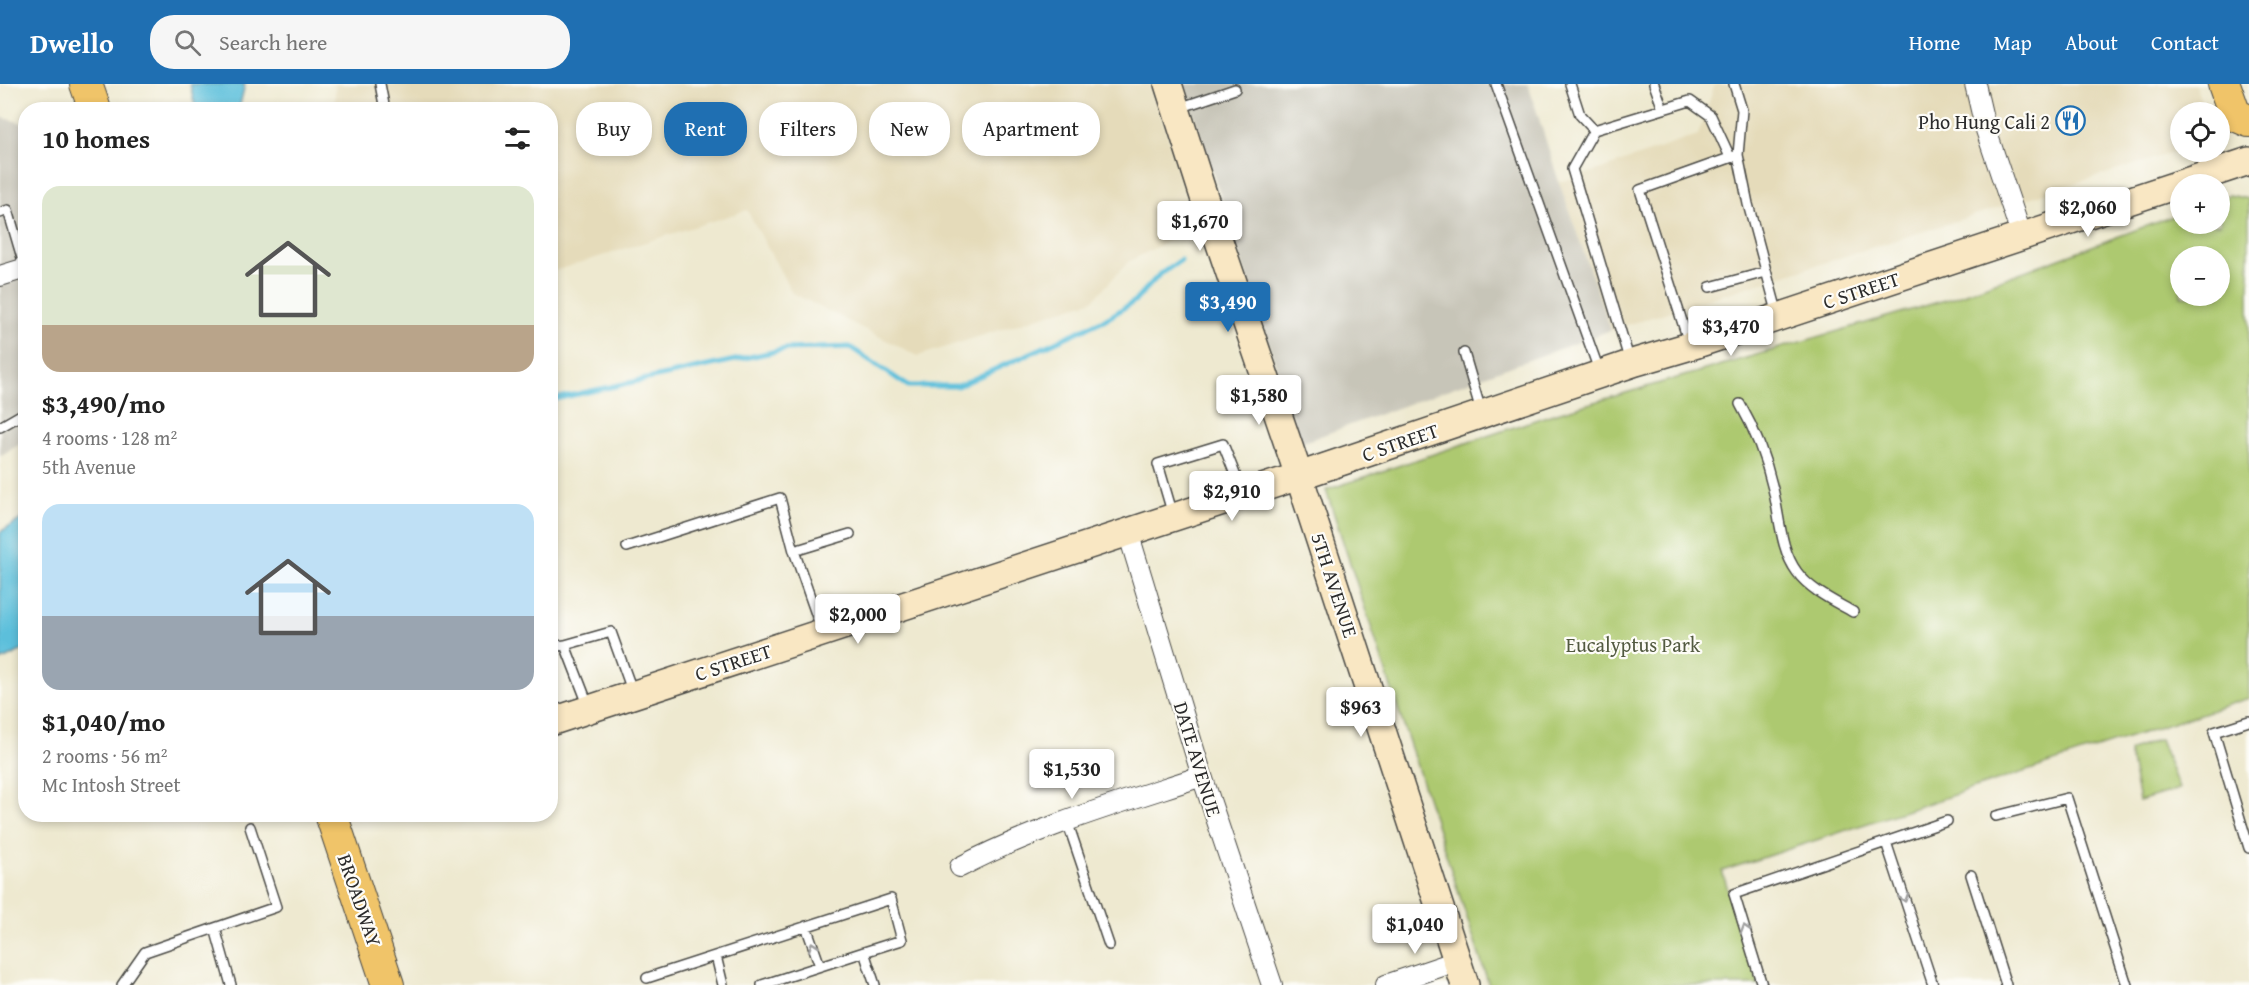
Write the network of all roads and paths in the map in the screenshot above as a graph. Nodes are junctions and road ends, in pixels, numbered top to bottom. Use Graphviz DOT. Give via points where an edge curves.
graph roads {
  1 [pos="86,84"];
  2 [pos="380,84"];
  3 [pos="1496,84"];
  4 [pos="1570,84"];
  5 [pos="1654,84"];
  6 [pos="1734,84"];
  7 [pos="1975,84"];
  8 [pos="2224,84"];
  9 [pos="1235,89"];
  10 [pos="1172,96"];
  11 [pos="92,102"];
  12 [pos="383,102"];
  13 [pos="1663,109"];
  14 [pos="2249,121"];
  15 [pos="1593,130"];
  16 [pos="1734,156"];
  17 [pos="2249,161"];
  18 [pos="0,213"];
  19 [pos="2022,237"];
  20 [pos="18,244"];
  21 [pos="18,270"];
  22 [pos="1766,272"];
  23 [pos="0,276"];
  24 [pos="1710,287"];
  25 [pos="1779,317"];
  26 [pos="1691,346"];
  27 [pos="1464,353"];
  28 [pos="1631,363"];
  29 [pos="1600,374"];
  30 [pos="1740,404"];
  31 [pos="1482,414"];
  32 [pos="18,417"];
  33 [pos="0,427"];
  34 [pos="1299,476"];
  35 [pos="1243,494"];
  36 [pos="1174,517"];
  37 [pos="1128,532"];
  38 [pos="850,534"];
  39 [pos="627,547"];
  40 [pos="794,551"];
  41 [pos="1853,612"];
  42 [pos="823,633"];
  43 [pos="565,645"];
  44 [pos="558,646"];
  45 [pos="634,695"];
  46 [pos="590,709"];
  47 [pos="558,720"];
  48 [pos="2249,721"];
  49 [pos="1202,776"];
  50 [pos="1996,816"];
  51 [pos="1067,821"];
  52 [pos="1947,821"];
  53 [pos="334,822"];
  54 [pos="250,827"];
  55 [pos="1886,842"];
  56 [pos="2249,848"];
  57 [pos="960,867"];
  58 [pos="1971,875"];
  59 [pos="806,926"];
  60 [pos="214,928"];
  61 [pos="1109,945"];
  62 [pos="864,952"];
  63 [pos="716,956"];
  64 [pos="820,966"];
  65 [pos="1461,973"];
  66 [pos="647,978"];
  67 [pos="122,985"];
  68 [pos="231,985"];
  69 [pos="388,985"];
  70 [pos="723,985"];
  71 [pos="762,985"];
  72 [pos="875,985"];
  73 [pos="1272,985"];
  74 [pos="1386,985"];
  75 [pos="1762,985"];
  76 [pos="1933,985"];
  77 [pos="2006,985"];
  78 [pos="2127,985"];
  1 -- 11 [label="main road"];
  2 -- 12 [label="lane"];
  3 -- 29 [label="lane"];
  4 -- 15 [label="lane" via="1581,115"];
  5 -- 13 [label="lane"];
  6 -- 16 [label="lane" via="1742,110"];
  7 -- 19 [label="street" via="1985,127"];
  8 -- 14 [label="main road" via="2235,115"];
  9 -- 10 [label="lane"];
  10 -- 34 [label="main road, 5TH AVENUE"];
  13 -- 15 [label="lane"];
  13 -- 16 [label="lane" via="1690,101 1711,116"];
  15 -- 28 [label="lane" via="1572,169"];
  16 -- 22 [label="lane"];
  16 -- 26 [label="lane" via="1640,190"];
  17 -- 19 [label="main road, C STREET"];
  18 -- 20 [label="lane" via="8,210"];
  19 -- 25 [label="main road, C STREET"];
  21 -- 23 [label="street"];
  22 -- 24 [label="lane"];
  22 -- 25 [label="lane"];
  25 -- 26 [label="main road, C STREET"];
  26 -- 28 [label="main road, C STREET"];
  27 -- 31 [label="lane"];
  28 -- 29 [label="main road, C STREET"];
  29 -- 31 [label="main road, C STREET"];
  30 -- 41 [label="lane" via="1763,455 1787,555 1804,579"];
  31 -- 34 [label="main road, C STREET"];
  32 -- 33 [label="lane"];
  34 -- 35 [label="main road, C STREET"];
  34 -- 65 [label="main road, 5TH AVENUE"];
  35 -- 36 [label="main road, C STREET"];
  35 -- 36 [label="lane" via="1223,444 1158,464"];
  36 -- 37 [label="main road, C STREET"];
  37 -- 42 [label="main road, C STREET"];
  37 -- 49 [label="street, DATE AVENUE"];
  38 -- 40 [label="lane"];
  39 -- 40 [label="lane" via="780,498"];
  40 -- 42 [label="lane"];
  42 -- 45 [label="main road, C STREET"];
  43 -- 44 [label="lane"];
  43 -- 45 [label="lane" via="611,632"];
  43 -- 46 [label="lane"];
  45 -- 46 [label="main road, C STREET"];
  46 -- 47 [label="main road, C STREET"];
  48 -- 56 [label="lane" via="2214,732"];
  49 -- 51 [label="street"];
  49 -- 73 [label="street, DATE AVENUE"];
  50 -- 78 [label="lane" via="2067,798"];
  51 -- 57 [label="street" via="994,849"];
  51 -- 61 [label="lane"];
  52 -- 55 [label="lane"];
  53 -- 69 [label="main road, BROADWAY"];
  54 -- 60 [label="lane" via="276,907"];
  75 -- 55 [label="lane, one-way" via="1734,894"];
  55 -- 76 [label="lane, one-way"];
  58 -- 77 [label="lane"];
  59 -- 62 [label="lane" via="891,899 902,940"];
  59 -- 63 [label="lane"];
  64 -- 59 [label="lane, one-way"];
  60 -- 67 [label="lane" via="145,952"];
  60 -- 68 [label="lane"];
  62 -- 64 [label="lane"];
  62 -- 72 [label="lane"];
  63 -- 66 [label="lane"];
  63 -- 70 [label="lane"];
  64 -- 71 [label="lane"];
  65 -- 74 [label="street"];
}
